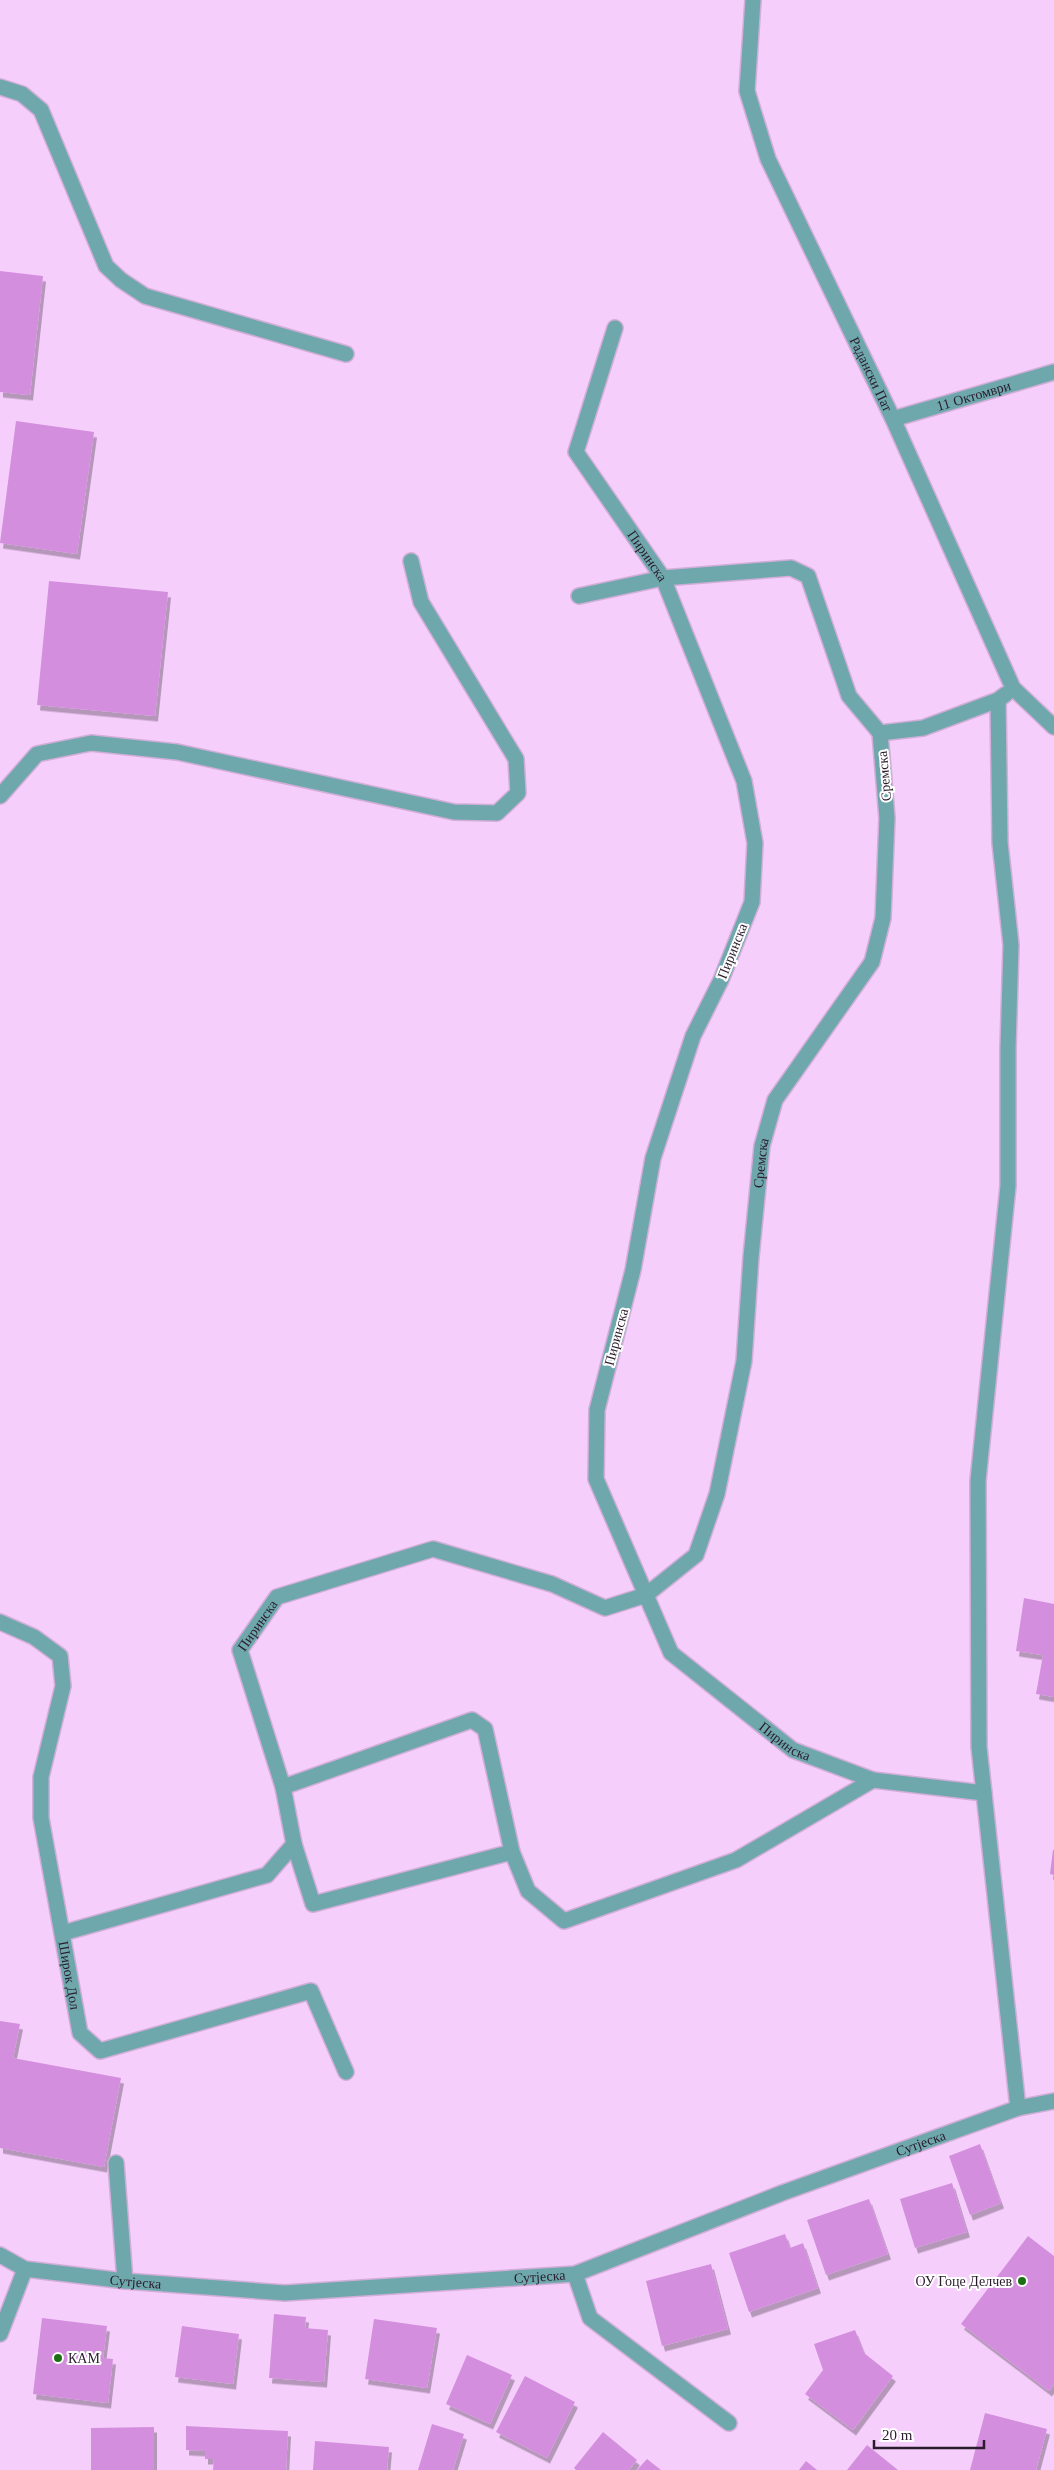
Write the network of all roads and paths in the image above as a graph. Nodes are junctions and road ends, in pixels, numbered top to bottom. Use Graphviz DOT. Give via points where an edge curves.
graph roads {
  1 [pos="753,0"];
  2 [pos="0,87"];
  3 [pos="615,328"];
  4 [pos="346,354"];
  5 [pos="1054,372"];
  6 [pos="892,419"];
  7 [pos="412,561"];
  8 [pos="663,578"];
  9 [pos="579,596"];
  10 [pos="1013,688"];
  11 [pos="998,700"];
  12 [pos="1054,726"];
  13 [pos="880,732"];
  14 [pos="0,796"];
  15 [pos="646,1595"];
  16 [pos="0,1622"];
  17 [pos="873,1780"];
  18 [pos="283,1787"];
  19 [pos="984,1794"];
  20 [pos="294,1844"];
  21 [pos="512,1852"];
  22 [pos="63,1933"];
  23 [pos="346,2072"];
  24 [pos="1054,2101"];
  25 [pos="1018,2108"];
  26 [pos="116,2163"];
  27 [pos="2,2260"];
  28 [pos="25,2269"];
  29 [pos="575,2274"];
  30 [pos="125,2281"];
  31 [pos="0,2334"];
  32 [pos="729,2423"];
  1 -- 6 [label="street, Радански Пат" via="747,91 768,160"];
  2 -- 4 [label="street" via="22,94 41,110 106,266 121,280 145,296"];
  3 -- 8 [label="street, Пиринска" via="576,452"];
  5 -- 6 [label="street, 11 Октомври"];
  6 -- 10 [label="street, Радански Пат"];
  7 -- 14 [label="street" via="421,602 516,759 518,793 497,813 454,812 177,752 91,743 37,754"];
  8 -- 9 [label="street"];
  8 -- 13 [label="street" via="791,568 808,576 848,696"];
  8 -- 15 [label="street, Пиринска" via="744,781 755,843 752,902 721,980 693,1036 653,1158 633,1270 597,1410 596,1480"];
  10 -- 11 [label="street"];
  10 -- 12 [label="street, Радански Пат"];
  11 -- 13 [label="street" via="922,728"];
  11 -- 19 [label="street" via="1000,843 1011,945 1008,1186 978,1481 979,1747"];
  13 -- 15 [label="street, Сремска" via="887,818 883,918 872,962 775,1100 762,1146 744,1362 717,1494 696,1555"];
  15 -- 17 [label="street, Пиринска" via="671,1653 793,1750"];
  15 -- 18 [label="street, Пиринска" via="605,1608 552,1584 433,1549 277,1597 240,1650"];
  16 -- 22 [label="street, Широк Дол" via="34,1637 60,1656 63,1686 41,1777 41,1818"];
  17 -- 19 [label="street, Пиринска"];
  17 -- 21 [label="street" via="736,1860 564,1921 528,1891"];
  18 -- 20 [label="street, Пиринска"];
  18 -- 21 [label="street" via="472,1720 485,1729"];
  19 -- 25 [label="street"];
  20 -- 21 [label="street, Пиринска" via="313,1904"];
  20 -- 22 [label="street" via="267,1875"];
  22 -- 23 [label="street, Широк Дол" via="80,2033 100,2051 311,1991"];
  24 -- 25 [label="street, Сутјеска"];
  25 -- 29 [label="street, Сутјеска" via="782,2193"];
  26 -- 30 [label="street"];
  27 -- 28 [label="street, Сутјеска"];
  28 -- 30 [label="street, Сутјеска"];
  28 -- 31 [label="street"];
  29 -- 30 [label="street, Сутјеска" via="285,2294"];
  29 -- 32 [label="street" via="590,2318"];
}
